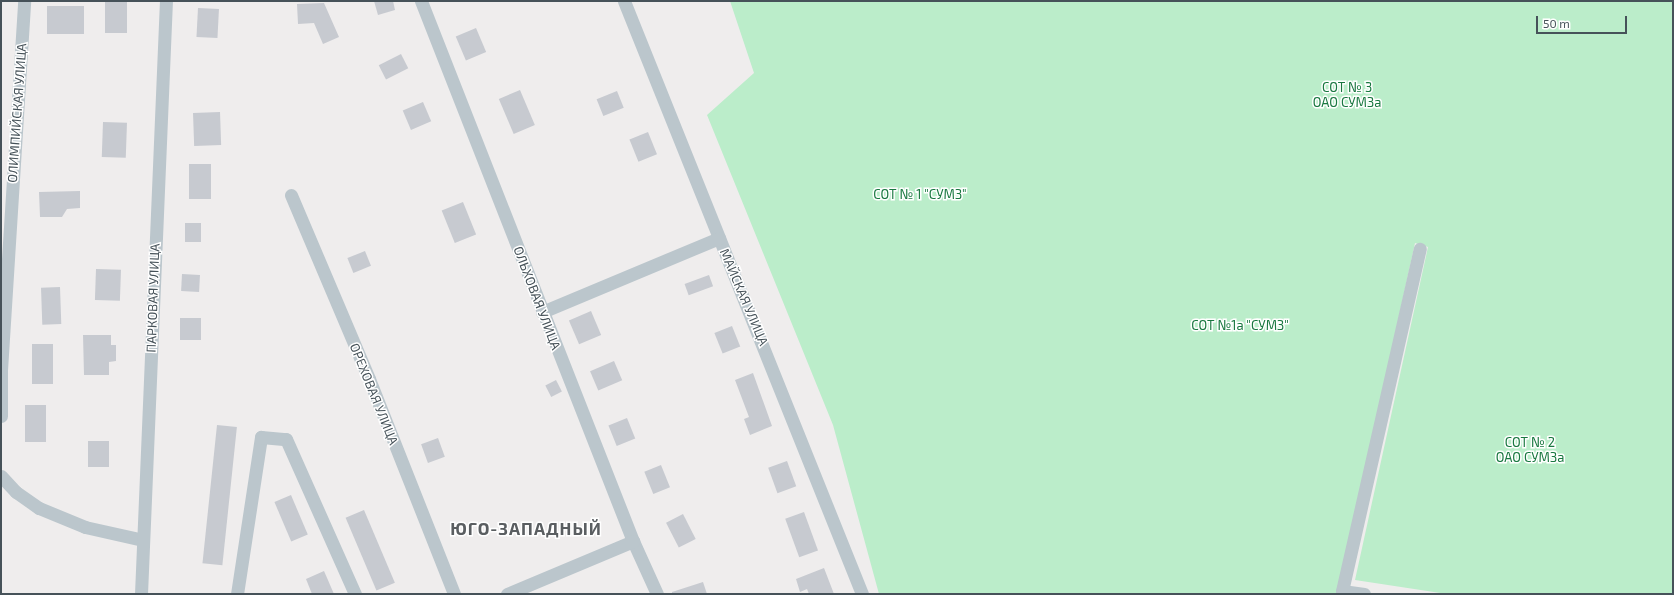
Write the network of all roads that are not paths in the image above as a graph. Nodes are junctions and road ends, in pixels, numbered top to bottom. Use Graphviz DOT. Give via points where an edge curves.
graph roads {
  1 [pos="24,1"];
  2 [pos="166,1"];
  3 [pos="422,1"];
  4 [pos="624,1"];
  5 [pos="291,195"];
  6 [pos="719,238"];
  7 [pos="1420,249"];
  8 [pos="542,312"];
  9 [pos="1,416"];
  10 [pos="1,476"];
  11 [pos="143,540"];
  12 [pos="633,541"];
  13 [pos="141,594"];
  14 [pos="237,594"];
  15 [pos="356,594"];
  16 [pos="454,594"];
  17 [pos="508,594"];
  18 [pos="657,594"];
  19 [pos="862,594"];
  20 [pos="1364,594"];
  1 -- 9 [label="street, ОЛИМПИЙСКАЯ УЛИЦА" via="1,370"];
  2 -- 11 [label="street, ПАРКОВАЯ УЛИЦА"];
  3 -- 8 [label="street, ОЛЬХОВАЯ УЛИЦА"];
  4 -- 6 [label="street, МАЙСКАЯ УЛИЦА"];
  5 -- 16 [label="street, ОРЕХОВАЯ УЛИЦА" via="369,379"];
  6 -- 8 [label="street"];
  6 -- 19 [label="street, МАЙСКАЯ УЛИЦА"];
  7 -- 20 [label="street" via="1342,591"];
  8 -- 12 [label="street, ОЛЬХОВАЯ УЛИЦА"];
  10 -- 11 [label="street" via="16,492 39,508 85,527"];
  11 -- 13 [label="street, ПАРКОВАЯ УЛИЦА"];
  12 -- 17 [label="street"];
  12 -- 18 [label="street, ОЛЬХОВАЯ УЛИЦА"];
  14 -- 15 [label="street" via="261,436 286,439"];
}
